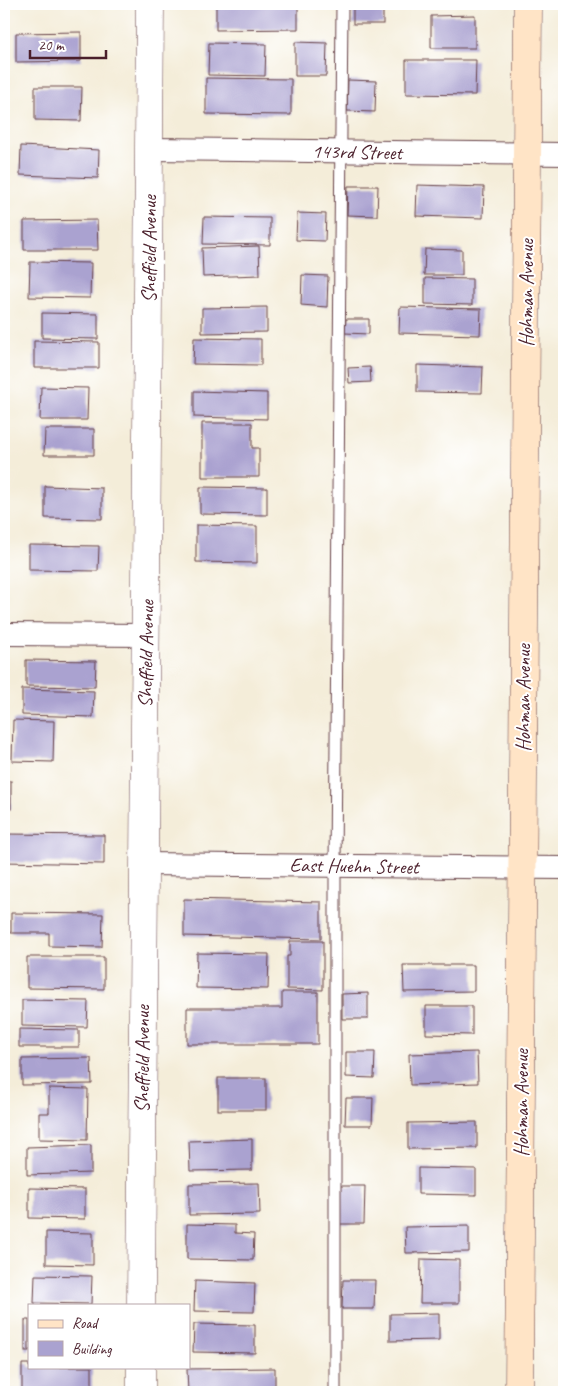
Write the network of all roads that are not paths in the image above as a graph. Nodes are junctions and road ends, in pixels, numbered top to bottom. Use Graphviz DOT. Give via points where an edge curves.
graph roads {
  1 [pos="150,4"];
  2 [pos="342,4"];
  3 [pos="528,4"];
  4 [pos="150,149"];
  5 [pos="341,151"];
  6 [pos="527,154"];
  7 [pos="564,154"];
  8 [pos="4,634"];
  9 [pos="146,636"];
  10 [pos="143,864"];
  11 [pos="335,866"];
  12 [pos="522,867"];
  13 [pos="564,868"];
  14 [pos="141,1304"];
  15 [pos="141,1368"];
  16 [pos="141,1392"];
  17 [pos="335,1392"];
  18 [pos="519,1392"];
  1 -- 4 [label="street, Sheffield Avenue"];
  2 -- 5 [label="lane"];
  3 -- 6 [label="main road, Hohman Avenue"];
  4 -- 5 [label="street, 143rd Street"];
  4 -- 9 [label="street, Sheffield Avenue"];
  5 -- 6 [label="street, 143rd Street"];
  5 -- 11 [label="lane"];
  6 -- 7 [label="street, 143rd Street"];
  6 -- 12 [label="main road, Hohman Avenue"];
  8 -- 9 [label="street"];
  9 -- 10 [label="street, Sheffield Avenue"];
  10 -- 11 [label="street, East Huehn Street"];
  10 -- 14 [label="street, Sheffield Avenue"];
  11 -- 12 [label="street, East Huehn Street"];
  11 -- 17 [label="lane"];
  12 -- 13 [label="street, East Huehn Street"];
  12 -- 18 [label="main road, Hohman Avenue"];
  15 -- 16 [label="street"];
}
